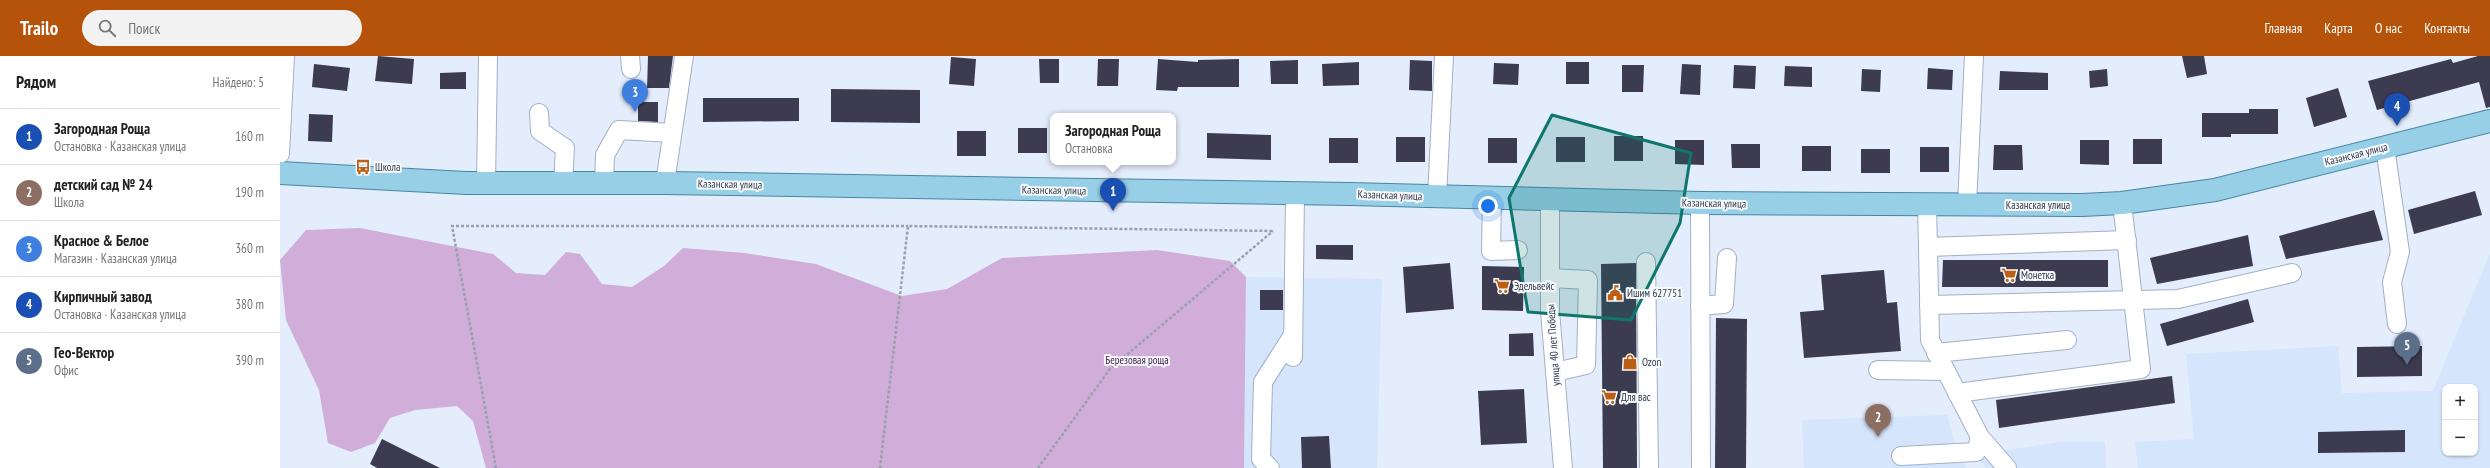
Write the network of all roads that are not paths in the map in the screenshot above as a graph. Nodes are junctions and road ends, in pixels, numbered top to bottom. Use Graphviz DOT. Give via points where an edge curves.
graph roads {
  1 [pos="285,56"];
  2 [pos="488,56"];
  3 [pos="684,56"];
  4 [pos="1444,56"];
  5 [pos="1974,56"];
  6 [pos="539,113"];
  7 [pos="2490,121"];
  8 [pos="672,133"];
  9 [pos="2385,147"];
  10 [pos="280,154"];
  11 [pos="280,173"];
  12 [pos="486,183"];
  13 [pos="562,183"];
  14 [pos="604,183"];
  15 [pos="665,183"];
  16 [pos="1295,194"];
  17 [pos="1437,197"];
  18 [pos="1492,197"];
  19 [pos="1550,198"];
  20 [pos="1700,203"];
  21 [pos="2122,203"];
  22 [pos="1927,204"];
  23 [pos="1967,205"];
  24 [pos="2127,240"];
  25 [pos="1928,247"];
  26 [pos="1518,250"];
  27 [pos="1727,258"];
  28 [pos="1646,262"];
  29 [pos="2292,273"];
  30 [pos="1550,278"];
  31 [pos="2133,299"];
  32 [pos="1929,305"];
  33 [pos="1700,306"];
  34 [pos="2397,324"];
  35 [pos="1293,335"];
  36 [pos="2067,340"];
  37 [pos="1936,352"];
  38 [pos="1293,357"];
  39 [pos="1878,370"];
  40 [pos="1946,371"];
  41 [pos="1555,372"];
  42 [pos="1957,393"];
  43 [pos="1980,437"];
  44 [pos="1901,456"];
  45 [pos="1270,468"];
  46 [pos="1563,468"];
  47 [pos="1649,468"];
  48 [pos="1701,468"];
  49 [pos="2007,468"];
  1 -- 10 [label="street"];
  2 -- 12 [label="street"];
  3 -- 8 [label="street"];
  4 -- 17 [label="street"];
  5 -- 23 [label="street"];
  6 -- 13 [label="street" via="540,132 565,148"];
  7 -- 9 [label="main road, Казанская улица"];
  8 -- 14 [label="street" via="619,130 605,155"];
  8 -- 15 [label="street"];
  9 -- 21 [label="main road, Казанская улица" via="2215,190"];
  9 -- 34 [label="street" via="2400,252 2392,282"];
  11 -- 12 [label="main road, Казанская улица"];
  12 -- 13 [label="main road, Казанская улица"];
  13 -- 14 [label="main road, Казанская улица"];
  14 -- 15 [label="main road, Казанская улица"];
  15 -- 16 [label="main road, Казанская улица"];
  16 -- 17 [label="main road, Казанская улица"];
  16 -- 35 [label="street"];
  17 -- 18 [label="main road, Казанская улица"];
  18 -- 19 [label="main road, Казанская улица"];
  18 -- 26 [label="street" via="1491,251"];
  19 -- 20 [label="main road, Казанская улица"];
  19 -- 30 [label="street, улица 40 лет Победы"];
  20 -- 22 [label="main road, Казанская улица"];
  20 -- 33 [label="street"];
  21 -- 23 [label="main road, Казанская улица"];
  21 -- 24 [label="street"];
  22 -- 23 [label="main road, Казанская улица"];
  22 -- 25 [label="street"];
  24 -- 25 [label="street"];
  24 -- 31 [label="street"];
  25 -- 32 [label="street"];
  27 -- 33 [label="street" via="1724,304"];
  28 -- 47 [label="street"];
  29 -- 31 [label="street" via="2178,299"];
  30 -- 41 [label="street, улица 40 лет Победы"];
  30 -- 41 [label="street" via="1588,280 1586,365"];
  31 -- 32 [label="street"];
  31 -- 42 [label="street" via="2141,369"];
  32 -- 37 [label="street" via="1930,340"];
  33 -- 48 [label="street"];
  35 -- 38 [label="street"];
  35 -- 45 [label="street" via="1263,382 1261,459"];
  36 -- 37 [label="street"];
  37 -- 40 [label="street"];
  39 -- 40 [label="street"];
  40 -- 42 [label="street"];
  41 -- 46 [label="street, улица 40 лет Победы"];
  42 -- 43 [label="street"];
  43 -- 44 [label="street" via="1976,452"];
  43 -- 49 [label="street"];
}
